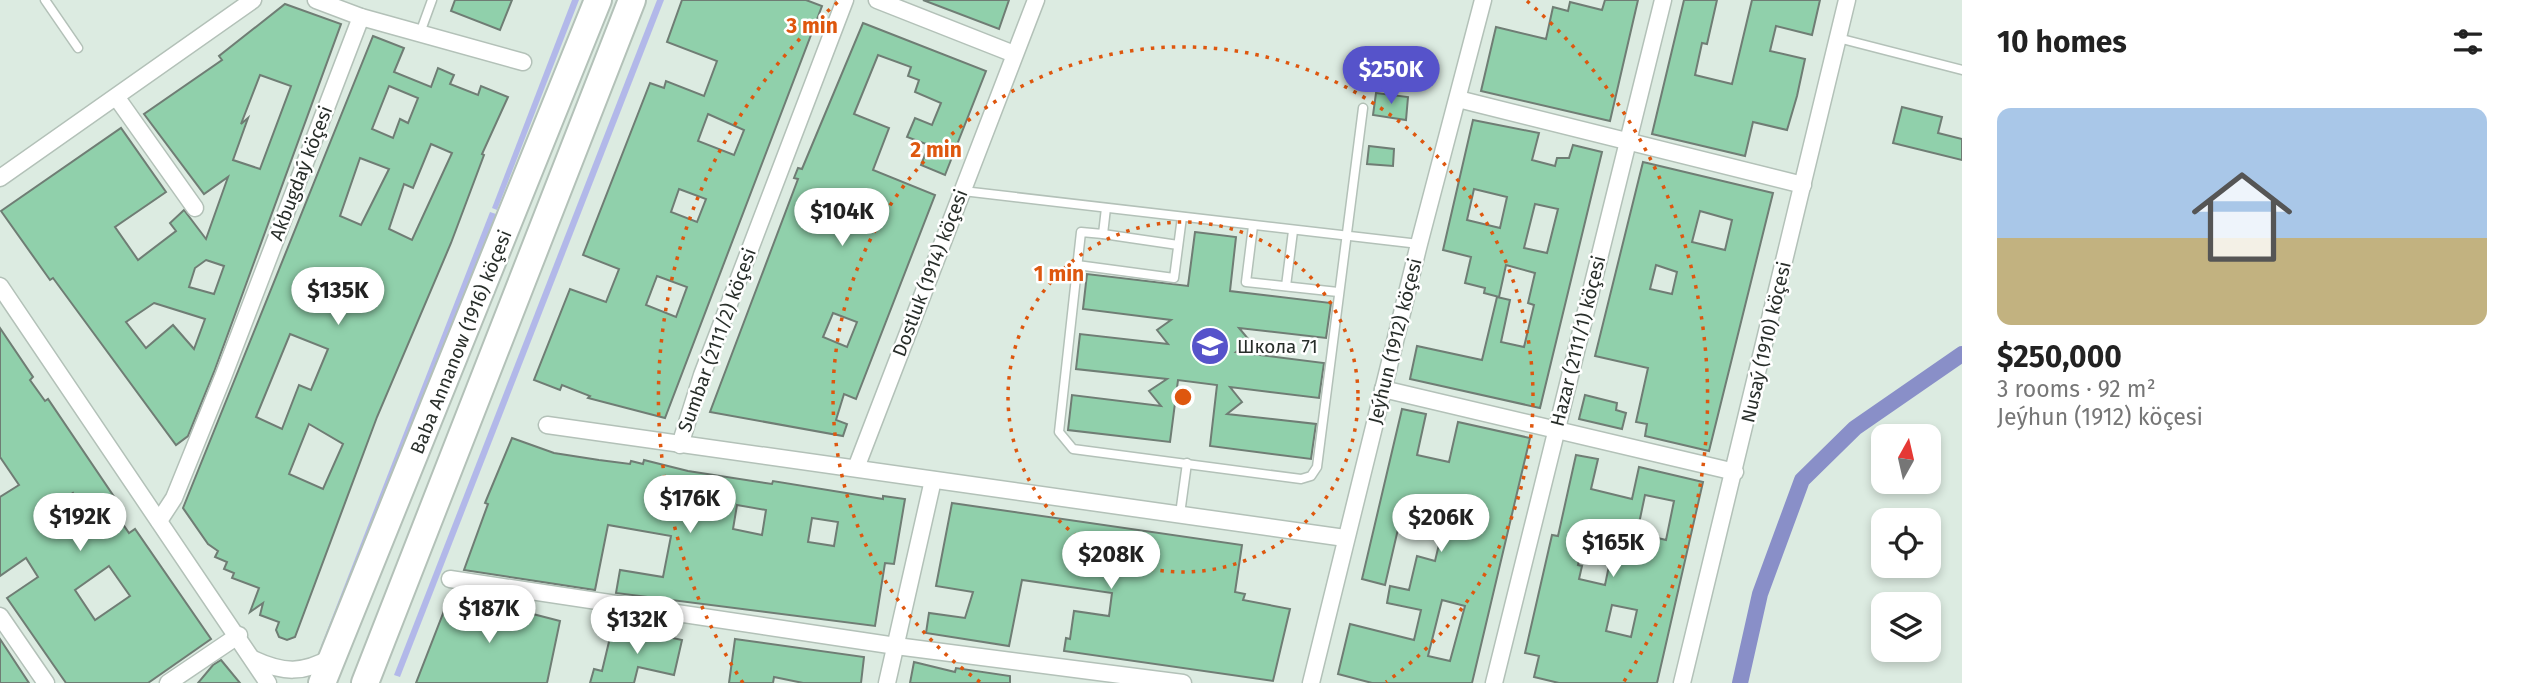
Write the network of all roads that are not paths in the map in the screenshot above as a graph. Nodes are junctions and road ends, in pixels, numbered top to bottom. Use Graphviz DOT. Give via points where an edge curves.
graph roads {
  1 [pos="45,0"];
  2 [pos="253,0"];
  3 [pos="316,0"];
  4 [pos="432,0"];
  5 [pos="598,0"];
  6 [pos="632,0"];
  7 [pos="845,0"];
  8 [pos="877,0"];
  9 [pos="1036,0"];
  10 [pos="1483,0"];
  11 [pos="1663,0"];
  12 [pos="1847,0"];
  13 [pos="361,17"];
  14 [pos="420,33"];
  15 [pos="1838,38"];
  16 [pos="78,48"];
  17 [pos="1014,54"];
  18 [pos="523,62"];
  19 [pos="1962,71"];
  20 [pos="117,98"];
  21 [pos="1458,99"];
  22 [pos="1363,108"];
  23 [pos="1628,142"];
  24 [pos="0,178"];
  25 [pos="1803,185"];
  26 [pos="961,191"];
  27 [pos="195,208"];
  28 [pos="1107,208"];
  29 [pos="1182,217"];
  30 [pos="1253,226"];
  31 [pos="1293,231"];
  32 [pos="1103,234"];
  33 [pos="1345,237"];
  34 [pos="1419,244"];
  35 [pos="1178,245"];
  36 [pos="1077,265"];
  37 [pos="0,286"];
  38 [pos="1286,286"];
  39 [pos="1338,292"];
  40 [pos="1383,389"];
  41 [pos="547,425"];
  42 [pos="1555,430"];
  43 [pos="680,445"];
  44 [pos="1187,463"];
  45 [pos="856,468"];
  46 [pos="1735,472"];
  47 [pos="933,480"];
  48 [pos="1180,514"];
  49 [pos="159,521"];
  50 [pos="1345,538"];
  51 [pos="450,579"];
  52 [pos="0,616"];
  53 [pos="239,635"];
  54 [pos="896,646"];
  55 [pos="332,657"];
  56 [pos="253,659"];
  57 [pos="368,680"];
  58 [pos="46,683"];
  59 [pos="168,683"];
  60 [pos="268,683"];
  61 [pos="322,683"];
  62 [pos="887,683"];
  63 [pos="1183,683"];
  64 [pos="1311,683"];
  65 [pos="1494,683"];
  66 [pos="1682,683"];
  1 -- 16 [label="lane"];
  2 -- 20 [label="street"];
  3 -- 13 [label="street"];
  4 -- 14 [label="lane"];
  5 -- 55 [label="main road, Baba Annanow (1916) köçesi"];
  6 -- 57 [label="main road, Baba Annanow (1916) köçesi"];
  7 -- 43 [label="street, Sumbar (2111/2) köçesi" via="702,375"];
  8 -- 17 [label="street"];
  9 -- 17 [label="street, Dostluk (1914) köçesi"];
  10 -- 21 [label="street, Jeýhun (1912) köçesi"];
  11 -- 23 [label="street, Hazar (2111/1) köçesi"];
  12 -- 15 [label="street, Nusaý (1910) köçesi"];
  13 -- 14 [label="street"];
  13 -- 49 [label="street, Akbugdaý köçesi" via="204,426 174,498"];
  14 -- 18 [label="street"];
  15 -- 19 [label="lane"];
  15 -- 25 [label="street, Nusaý (1910) köçesi"];
  17 -- 26 [label="street, Dostluk (1914) köçesi"];
  20 -- 24 [label="street"];
  20 -- 27 [label="street"];
  21 -- 23 [label="street"];
  21 -- 34 [label="street, Jeýhun (1912) köçesi"];
  22 -- 33 [label="lane"];
  23 -- 25 [label="street"];
  23 -- 42 [label="street, Hazar (2111/1) köçesi"];
  25 -- 46 [label="street, Nusaý (1910) köçesi"];
  26 -- 28 [label="lane"];
  26 -- 45 [label="street, Dostluk (1914) köçesi"];
  28 -- 29 [label="lane"];
  28 -- 32 [label="lane"];
  29 -- 30 [label="lane"];
  29 -- 35 [label="lane"];
  30 -- 31 [label="lane"];
  30 -- 38 [label="lane" via="1246,282"];
  31 -- 33 [label="lane"];
  31 -- 38 [label="lane"];
  32 -- 35 [label="lane"];
  32 -- 36 [label="lane" via="1081,232"];
  33 -- 34 [label="lane"];
  33 -- 39 [label="lane"];
  34 -- 40 [label="street, Jeýhun (1912) köçesi"];
  35 -- 36 [label="lane" via="1174,278"];
  36 -- 44 [label="lane" via="1059,432 1073,449"];
  37 -- 49 [label="street"];
  38 -- 39 [label="lane"];
  39 -- 44 [label="lane" via="1317,467 1311,476"];
  40 -- 42 [label="street"];
  40 -- 50 [label="street, Jeýhun (1912) köçesi"];
  41 -- 43 [label="street"];
  42 -- 46 [label="street"];
  42 -- 65 [label="street, Hazar (2111/1) köçesi"];
  43 -- 45 [label="street"];
  44 -- 48 [label="lane"];
  45 -- 47 [label="street"];
  46 -- 66 [label="street, Nusaý (1910) köçesi"];
  47 -- 48 [label="street"];
  47 -- 54 [label="street"];
  48 -- 50 [label="street"];
  49 -- 53 [label="street"];
  50 -- 64 [label="street, Jeýhun (1912) köçesi"];
  51 -- 54 [label="street"];
  52 -- 58 [label="street"];
  53 -- 56 [label="street"];
  53 -- 59 [label="street"];
  54 -- 62 [label="street"];
  54 -- 63 [label="street"];
  55 -- 56 [label="street" via="316,666 287,671"];
  55 -- 61 [label="main road, Baba Annanow (1916) köçesi"];
  56 -- 60 [label="street"];
}
